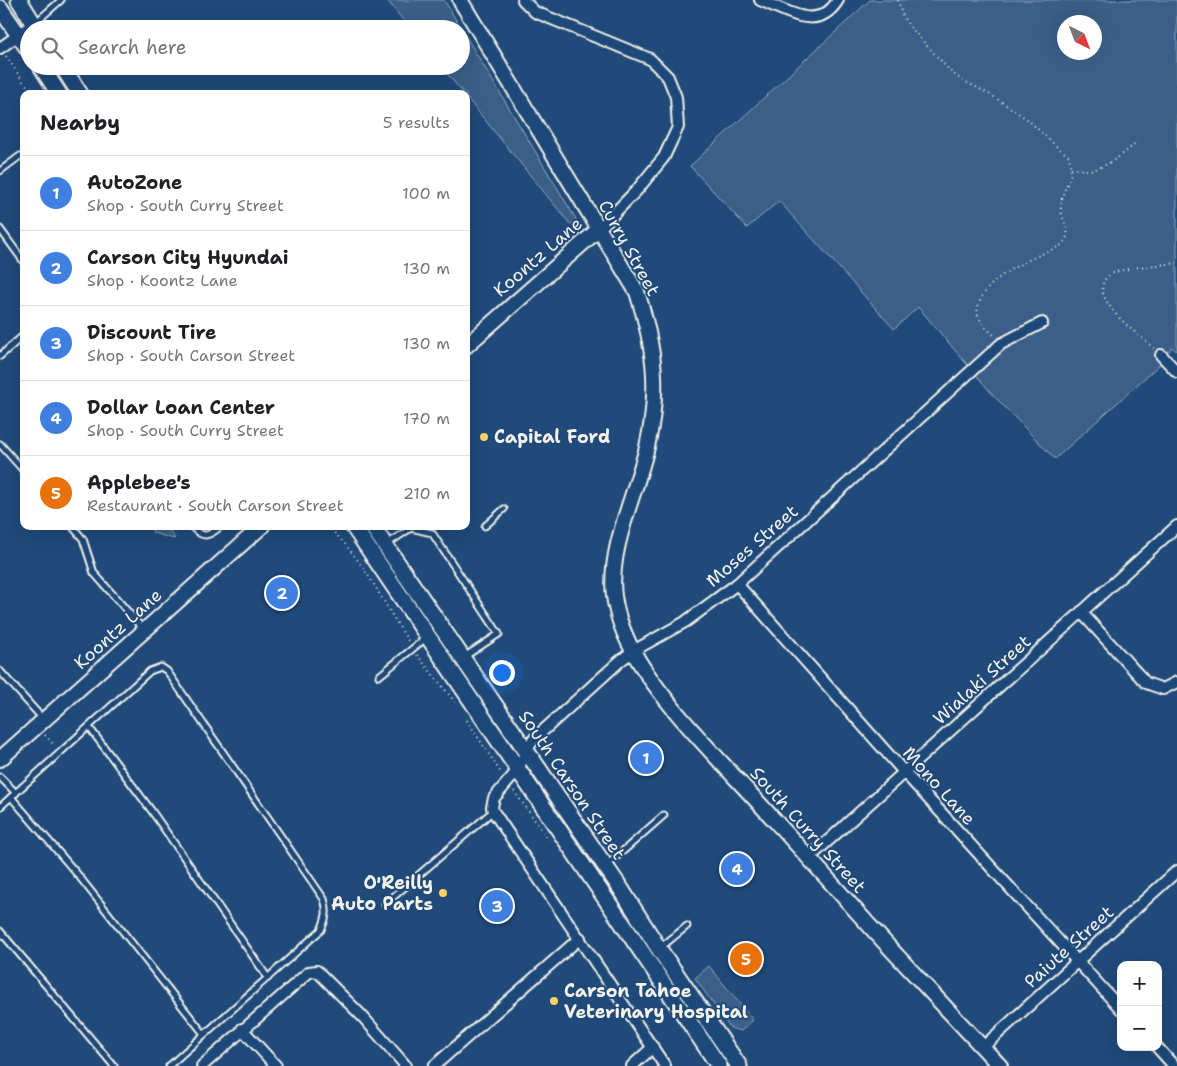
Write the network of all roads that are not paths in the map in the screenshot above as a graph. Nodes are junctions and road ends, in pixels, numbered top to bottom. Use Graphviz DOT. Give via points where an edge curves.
graph roads {
  1 [pos="19,0"];
  2 [pos="61,0"];
  3 [pos="460,0"];
  4 [pos="524,0"];
  5 [pos="760,0"];
  6 [pos="838,0"];
  7 [pos="0,8"];
  8 [pos="32,20"];
  9 [pos="42,20"];
  10 [pos="18,36"];
  11 [pos="20,39"];
  12 [pos="0,48"];
  13 [pos="47,75"];
  14 [pos="68,75"];
  15 [pos="56,90"];
  16 [pos="77,90"];
  17 [pos="20,156"];
  18 [pos="0,171"];
  19 [pos="0,229"];
  20 [pos="598,229"];
  21 [pos="20,256"];
  22 [pos="1042,323"];
  23 [pos="20,338"];
  24 [pos="470,342"];
  25 [pos="1161,355"];
  26 [pos="0,356"];
  27 [pos="1177,372"];
  28 [pos="0,444"];
  29 [pos="20,466"];
  30 [pos="504,509"];
  31 [pos="485,526"];
  32 [pos="1177,526"];
  33 [pos="75,530"];
  34 [pos="194,530"];
  35 [pos="216,530"];
  36 [pos="258,530"];
  37 [pos="356,530"];
  38 [pos="375,530"];
  39 [pos="408,530"];
  40 [pos="419,530"];
  41 [pos="385,545"];
  42 [pos="736,584"];
  43 [pos="615,601"];
  44 [pos="1081,612"];
  45 [pos="144,631"];
  46 [pos="427,636"];
  47 [pos="633,651"];
  48 [pos="463,658"];
  49 [pos="0,671"];
  50 [pos="379,676"];
  51 [pos="1177,682"];
  52 [pos="44,720"];
  53 [pos="88,727"];
  54 [pos="526,750"];
  55 [pos="2,755"];
  56 [pos="518,770"];
  57 [pos="904,772"];
  58 [pos="0,777"];
  59 [pos="13,795"];
  60 [pos="1,805"];
  61 [pos="493,811"];
  62 [pos="664,815"];
  63 [pos="809,858"];
  64 [pos="606,867"];
  65 [pos="1177,871"];
  66 [pos="385,904"];
  67 [pos="687,926"];
  68 [pos="0,931"];
  69 [pos="580,938"];
  70 [pos="659,949"];
  71 [pos="1077,961"];
  72 [pos="268,978"];
  73 [pos="1118,1006"];
  74 [pos="242,1030"];
  75 [pos="204,1034"];
  76 [pos="653,1047"];
  77 [pos="983,1047"];
  78 [pos="1160,1051"];
  79 [pos="734,1060"];
  80 [pos="114,1066"];
  81 [pos="169,1066"];
  82 [pos="202,1066"];
  83 [pos="276,1066"];
  84 [pos="406,1066"];
  85 [pos="434,1066"];
  86 [pos="632,1066"];
  87 [pos="666,1066"];
  88 [pos="719,1066"];
  89 [pos="1000,1066"];
  90 [pos="1174,1066"];
  1 -- 8 [label="main road"];
  2 -- 9 [label="lane"];
  3 -- 20 [label="street, Curry Street"];
  4 -- 20 [label="street, Koontz Lane" via="535,12 650,59 668,77 676,97 678,127 664,157 638,190"];
  5 -- 6 [label="street" via="806,18 820,17 832,10"];
  7 -- 10 [label="main road"];
  10 -- 11 [label="main road"];
  10 -- 12 [label="street"];
  13 -- 15 [label="main road"];
  14 -- 16 [label="main road"];
  17 -- 18 [label="lane"];
  19 -- 21 [label="lane"];
  20 -- 24 [label="street, Koontz Lane"];
  20 -- 43 [label="street, Curry Street" via="637,292 653,348 655,389 647,448 615,556"];
  22 -- 42 [label="street, Moses Street" via="1001,344"];
  23 -- 26 [label="lane"];
  25 -- 27 [label="street"];
  28 -- 29 [label="lane"];
  30 -- 31 [label="lane"];
  32 -- 44 [label="street, Wialaki Street"];
  33 -- 45 [label="lane" via="83,539 94,573"];
  34 -- 35 [label="lane" via="202,535 210,535"];
  36 -- 45 [label="street, Koontz Lane"];
  37 -- 46 [label="main road, South Carson Street"];
  38 -- 41 [label="main road, South Carson Street"];
  39 -- 41 [label="lane"];
  40 -- 48 [label="lane" via="432,533 499,634"];
  41 -- 48 [label="main road, South Carson Street"];
  42 -- 47 [label="street, Moses Street" via="685,622"];
  42 -- 57 [label="street, Mono Lane"];
  43 -- 47 [label="street, South Curry Street" via="618,617"];
  44 -- 51 [label="street" via="1146,683 1163,689"];
  44 -- 57 [label="street, Wialaki Street"];
  45 -- 52 [label="street, Koontz Lane"];
  46 -- 50 [label="lane"];
  46 -- 56 [label="main road, South Carson Street"];
  47 -- 54 [label="street, Moses Street" via="538,734"];
  47 -- 63 [label="street, South Curry Street" via="666,699 704,744"];
  48 -- 54 [label="main road, South Carson Street"];
  49 -- 52 [label="lane"];
  52 -- 55 [label="street, Koontz Lane"];
  53 -- 59 [label="lane"];
  53 -- 72 [label="lane" via="151,810"];
  53 -- 72 [label="lane" via="150,671 161,666 167,671 324,899 327,908 321,930"];
  54 -- 56 [label="street, Moses Street"];
  54 -- 64 [label="main road, South Carson Street"];
  56 -- 61 [label="street, Moses Street" via="494,798"];
  56 -- 88 [label="main road, South Carson Street"];
  57 -- 63 [label="street, Wialaki Street"];
  57 -- 71 [label="street, Mono Lane"];
  58 -- 59 [label="lane"];
  59 -- 60 [label="lane"];
  59 -- 75 [label="lane"];
  61 -- 66 [label="lane"];
  61 -- 69 [label="street"];
  62 -- 64 [label="lane"];
  63 -- 77 [label="street, South Curry Street"];
  64 -- 70 [label="main road, South Carson Street"];
  65 -- 71 [label="street, Paiute Street"];
  67 -- 70 [label="lane"];
  68 -- 80 [label="lane"];
  69 -- 76 [label="street"];
  69 -- 85 [label="street"];
  70 -- 79 [label="main road, South Carson Street"];
  71 -- 73 [label="street, Mono Lane"];
  71 -- 77 [label="street, Paiute Street"];
  72 -- 75 [label="lane"];
  74 -- 82 [label="street"];
  74 -- 83 [label="street"];
  74 -- 84 [label="street" via="309,972 317,971"];
  75 -- 81 [label="lane"];
  76 -- 86 [label="street"];
  76 -- 87 [label="street"];
  77 -- 89 [label="street, South Curry Street"];
  78 -- 90 [label="street"];
  79 -- 88 [label="main road"];
}
